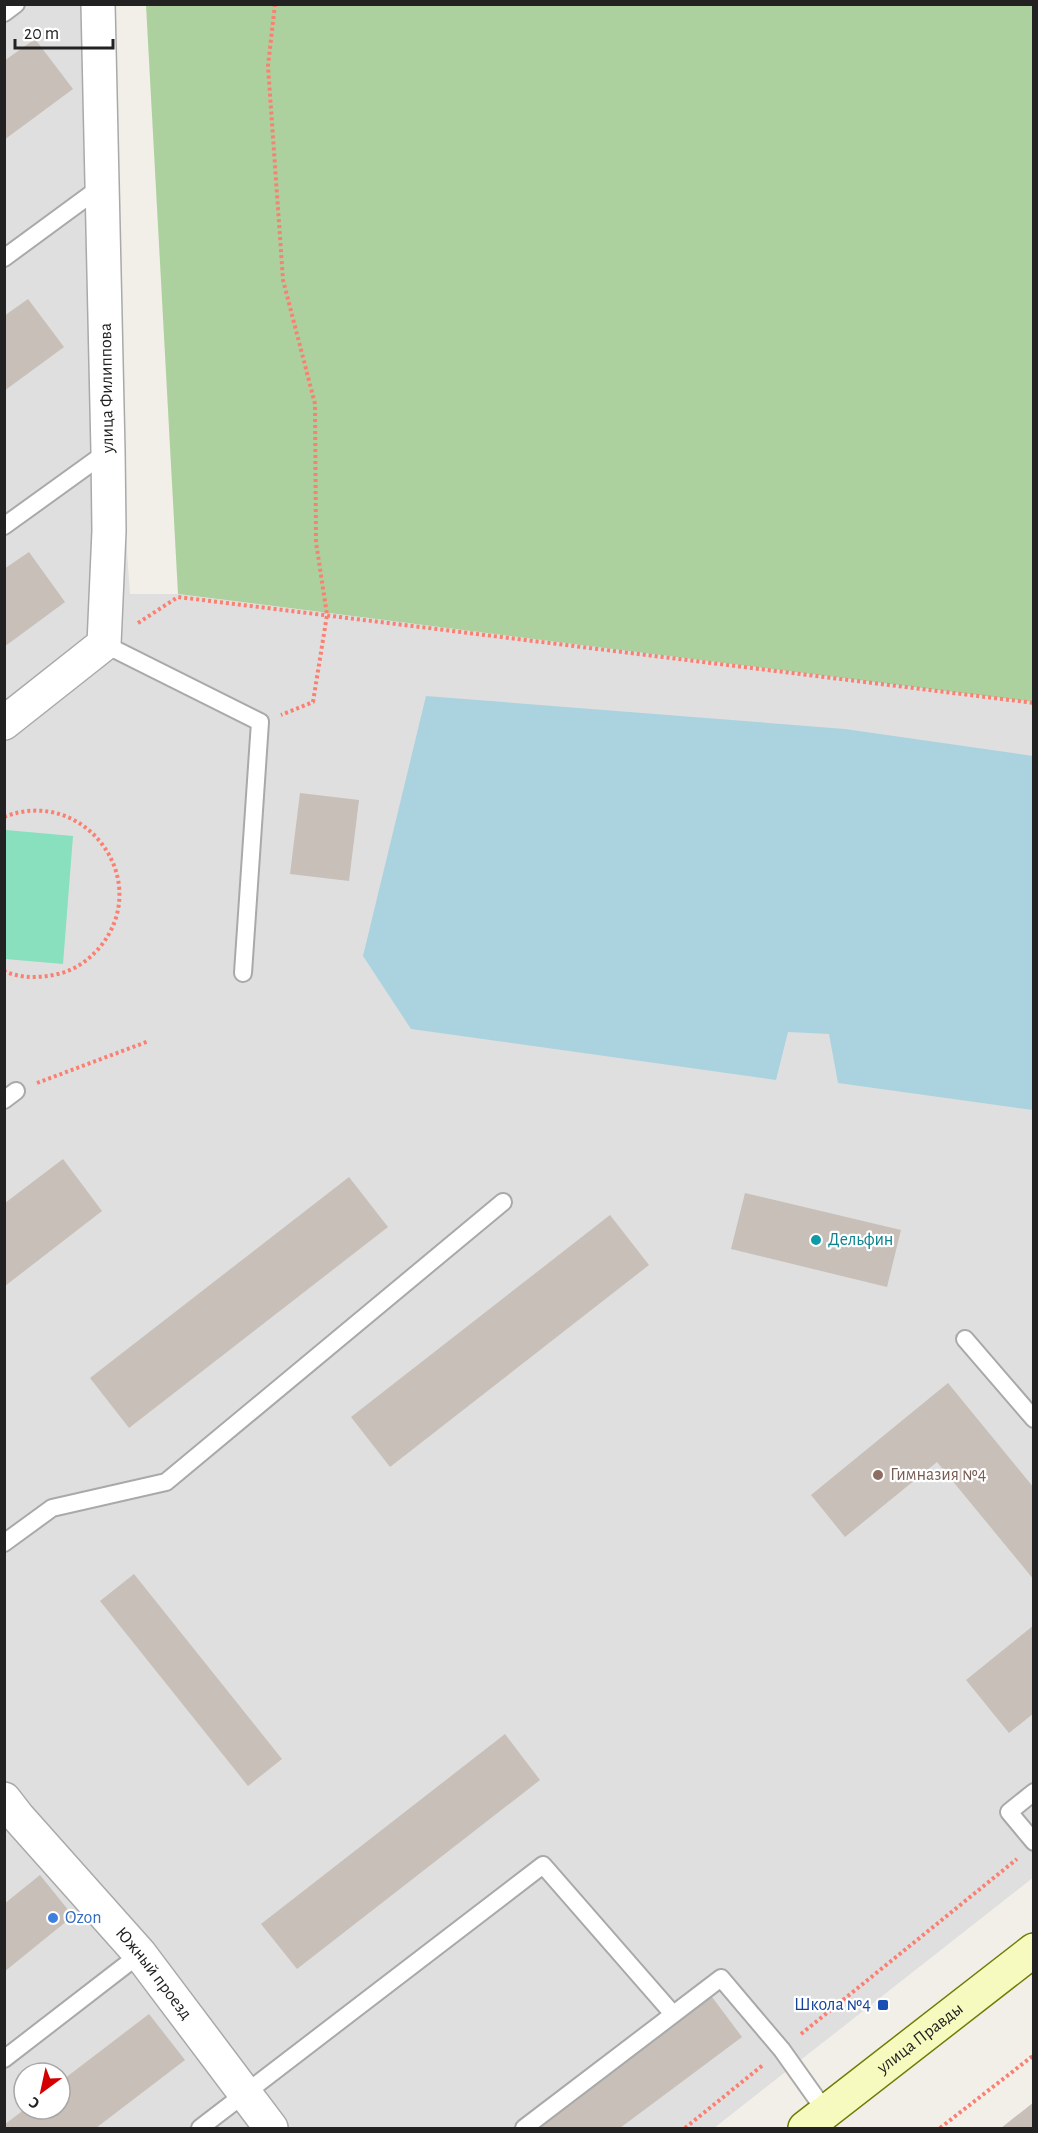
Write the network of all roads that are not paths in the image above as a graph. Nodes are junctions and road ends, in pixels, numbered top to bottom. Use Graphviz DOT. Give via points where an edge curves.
graph roads {
  1 [pos="16,4"];
  2 [pos="98,4"];
  3 [pos="4,13"];
  4 [pos="102,186"];
  5 [pos="4,258"];
  6 [pos="108,451"];
  7 [pos="4,526"];
  8 [pos="104,644"];
  9 [pos="4,723"];
  10 [pos="243,973"];
  11 [pos="503,1202"];
  12 [pos="966,1339"];
  13 [pos="1034,1419"];
  14 [pos="4,1543"];
  15 [pos="1034,1792"];
  16 [pos="9,1814"];
  17 [pos="1029,1847"];
  18 [pos="1034,1950"];
  19 [pos="140,1954"];
  20 [pos="673,2014"];
  21 [pos="4,2059"];
  22 [pos="246,2096"];
  23 [pos="816,2120"];
  24 [pos="200,2128"];
  25 [pos="271,2128"];
  26 [pos="524,2128"];
  1 -- 3 [label="lane"];
  2 -- 4 [label="street, улица Филиппова"];
  4 -- 5 [label="lane"];
  4 -- 6 [label="street, улица Филиппова"];
  6 -- 7 [label="lane"];
  6 -- 8 [label="street, улица Филиппова"];
  8 -- 9 [label="street"];
  8 -- 10 [label="lane" via="261,722"];
  11 -- 14 [label="lane" via="166,1482 52,1508"];
  12 -- 13 [label="lane"];
  15 -- 17 [label="lane" via="1009,1812"];
  16 -- 19 [label="street, Южный проезд"];
  18 -- 23 [label="street, улица Правды"];
  19 -- 21 [label="lane"];
  19 -- 22 [label="street, Южный проезд"];
  20 -- 22 [label="lane" via="543,1865"];
  20 -- 23 [label="lane" via="721,1978 782,2050"];
  20 -- 26 [label="lane"];
  22 -- 24 [label="lane"];
  22 -- 25 [label="street, Южный проезд"];
}
